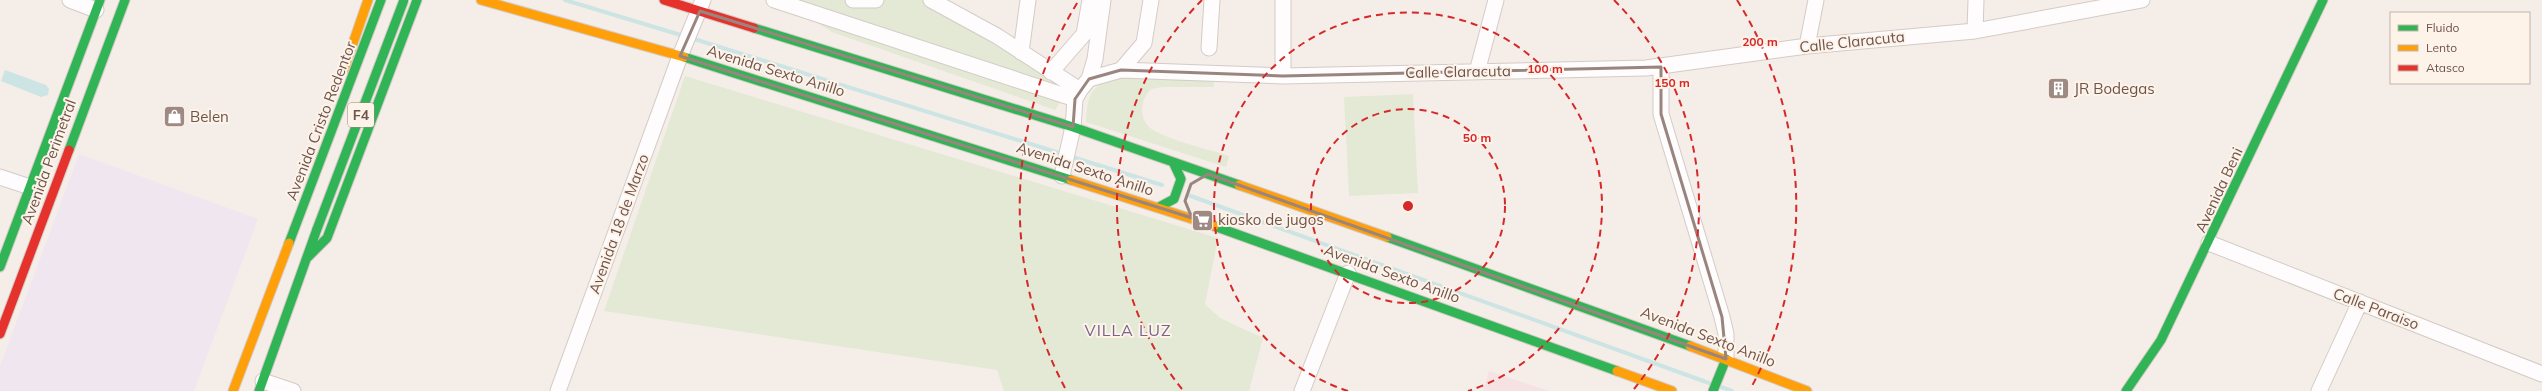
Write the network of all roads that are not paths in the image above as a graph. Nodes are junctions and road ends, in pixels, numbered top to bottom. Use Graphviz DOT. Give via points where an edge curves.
graph roads {
  1 [pos="70,0"];
  2 [pos="125,0"];
  3 [pos="357,0"];
  4 [pos="368,0"];
  5 [pos="378,0"];
  6 [pos="381,0"];
  7 [pos="398,0"];
  8 [pos="404,0"];
  9 [pos="417,0"];
  10 [pos="481,0"];
  11 [pos="664,0"];
  12 [pos="774,0"];
  13 [pos="854,0"];
  14 [pos="876,0"];
  15 [pos="931,0"];
  16 [pos="1028,0"];
  17 [pos="1090,0"];
  18 [pos="1103,0"];
  19 [pos="1151,0"];
  20 [pos="1212,0"];
  21 [pos="1283,0"];
  22 [pos="1496,0"];
  23 [pos="1816,0"];
  24 [pos="1976,0"];
  25 [pos="2142,0"];
  26 [pos="2323,0"];
  27 [pos="426,4"];
  28 [pos="98,5"];
  29 [pos="701,5"];
  30 [pos="364,13"];
  31 [pos="408,25"];
  32 [pos="1975,30"];
  33 [pos="1807,46"];
  34 [pos="1209,48"];
  35 [pos="683,50"];
  36 [pos="1021,52"];
  37 [pos="1661,67"];
  38 [pos="1122,70"];
  39 [pos="1051,72"];
  40 [pos="1477,72"];
  41 [pos="1283,76"];
  42 [pos="340,80"];
  43 [pos="1082,89"];
  44 [pos="332,102"];
  45 [pos="73,105"];
  46 [pos="1072,133"];
  47 [pos="1173,162"];
  48 [pos="1208,174"];
  49 [pos="1062,176"];
  50 [pos="0,177"];
  51 [pos="1197,181"];
  52 [pos="30,187"];
  53 [pos="1188,206"];
  54 [pos="1159,207"];
  55 [pos="1192,218"];
  56 [pos="22,240"];
  57 [pos="2209,243"];
  58 [pos="287,252"];
  59 [pos="308,257"];
  60 [pos="0,267"];
  61 [pos="1348,273"];
  62 [pos="2360,302"];
  63 [pos="0,334"];
  64 [pos="1724,364"];
  65 [pos="1768,374"];
  66 [pos="2542,374"];
  67 [pos="1764,384"];
  68 [pos="261,386"];
  69 [pos="2127,389"];
  70 [pos="233,391"];
  71 [pos="293,391"];
  72 [pos="558,391"];
  73 [pos="1302,391"];
  74 [pos="1672,391"];
  75 [pos="1713,391"];
  76 [pos="1807,391"];
  77 [pos="2319,391"];
  1 -- 28 [label="street"];
  2 -- 45 [label="main road, Avenida Perimetral"];
  3 -- 30 [label="main road"];
  4 -- 30 [label="main road, Avenida Cristo Redentor"];
  5 -- 30 [label="main road"];
  6 -- 58 [label="main road, Avenida Cristo Redentor / F4"];
  7 -- 31 [label="main road" via="403,4"];
  8 -- 59 [label="main road, F4, bridge"];
  9 -- 31 [label="main road"];
  10 -- 35 [label="main road, Avenida Sexto Anillo"];
  11 -- 29 [label="main road, Avenida Sexto Anillo"];
  12 -- 43 [label="street"];
  13 -- 14 [label="street"];
  15 -- 36 [label="street"];
  16 -- 36 [label="street"];
  17 -- 39 [label="street" via="1084,34"];
  18 -- 43 [label="street" via="1095,59"];
  19 -- 38 [label="street" via="1144,43"];
  20 -- 34 [label="street"];
  21 -- 41 [label="street"];
  22 -- 40 [label="street"];
  23 -- 33 [label="street"];
  24 -- 32 [label="street"];
  25 -- 32 [label="street, Calle Claracuta"];
  26 -- 57 [label="main road, Avenida Beni"];
  27 -- 31 [label="main road"];
  28 -- 45 [label="main road, Avenida Perimetral"];
  29 -- 35 [label="street, Avenida 18 de Marzo"];
  29 -- 46 [label="main road, Avenida Sexto Anillo"];
  30 -- 42 [label="main road, Avenida Cristo Redentor"];
  31 -- 59 [label="main road" via="327,238"];
  32 -- 33 [label="street, Calle Claracuta"];
  33 -- 37 [label="street, Calle Claracuta"];
  35 -- 49 [label="main road, Avenida Sexto Anillo"];
  35 -- 72 [label="street, Avenida 18 de Marzo"];
  36 -- 39 [label="street"];
  37 -- 40 [label="street, Calle Claracuta"];
  37 -- 64 [label="street" via="1661,114 1722,317 1726,334"];
  38 -- 41 [label="street, Calle Claracuta"];
  38 -- 43 [label="street, Calle Claracuta"];
  39 -- 43 [label="street"];
  40 -- 41 [label="street, Calle Claracuta"];
  43 -- 46 [label="street"];
  44 -- 58 [label="main road, Avenida Cristo Redentor" via="287,224"];
  45 -- 52 [label="main road, Avenida Perimetral"];
  45 -- 56 [label="main road, Avenida Perimetral"];
  46 -- 47 [label="main road, Avenida Sexto Anillo"];
  46 -- 49 [label="street"];
  47 -- 48 [label="main road, Avenida Sexto Anillo"];
  47 -- 54 [label="main road" via="1181,179 1174,198"];
  48 -- 51 [label="main road"];
  48 -- 64 [label="main road, Avenida Sexto Anillo"];
  49 -- 54 [label="main road, Avenida Sexto Anillo"];
  50 -- 52 [label="street"];
  52 -- 56 [label="main road, Avenida Perimetral"];
  53 -- 55 [label="main road"];
  54 -- 55 [label="main road, Avenida Sexto Anillo"];
  55 -- 61 [label="main road, Avenida Sexto Anillo"];
  56 -- 60 [label="main road, Avenida Perimetral"];
  56 -- 63 [label="main road, Avenida Perimetral"];
  57 -- 62 [label="street, Calle Paraiso"];
  57 -- 69 [label="main road, Avenida Beni" via="2161,340"];
  58 -- 70 [label="main road, Avenida Cristo Redentor / F4"];
  59 -- 68 [label="main road, F4"];
  61 -- 73 [label="street"];
  61 -- 74 [label="main road, Avenida Sexto Anillo"];
  62 -- 66 [label="street, Calle Paraiso"];
  62 -- 77 [label="street"];
  64 -- 65 [label="main road, Avenida Sexto Anillo"];
  64 -- 75 [label="main road"];
  65 -- 67 [label="main road"];
  65 -- 76 [label="main road, Avenida Sexto Anillo"];
  68 -- 71 [label="street"];
}
